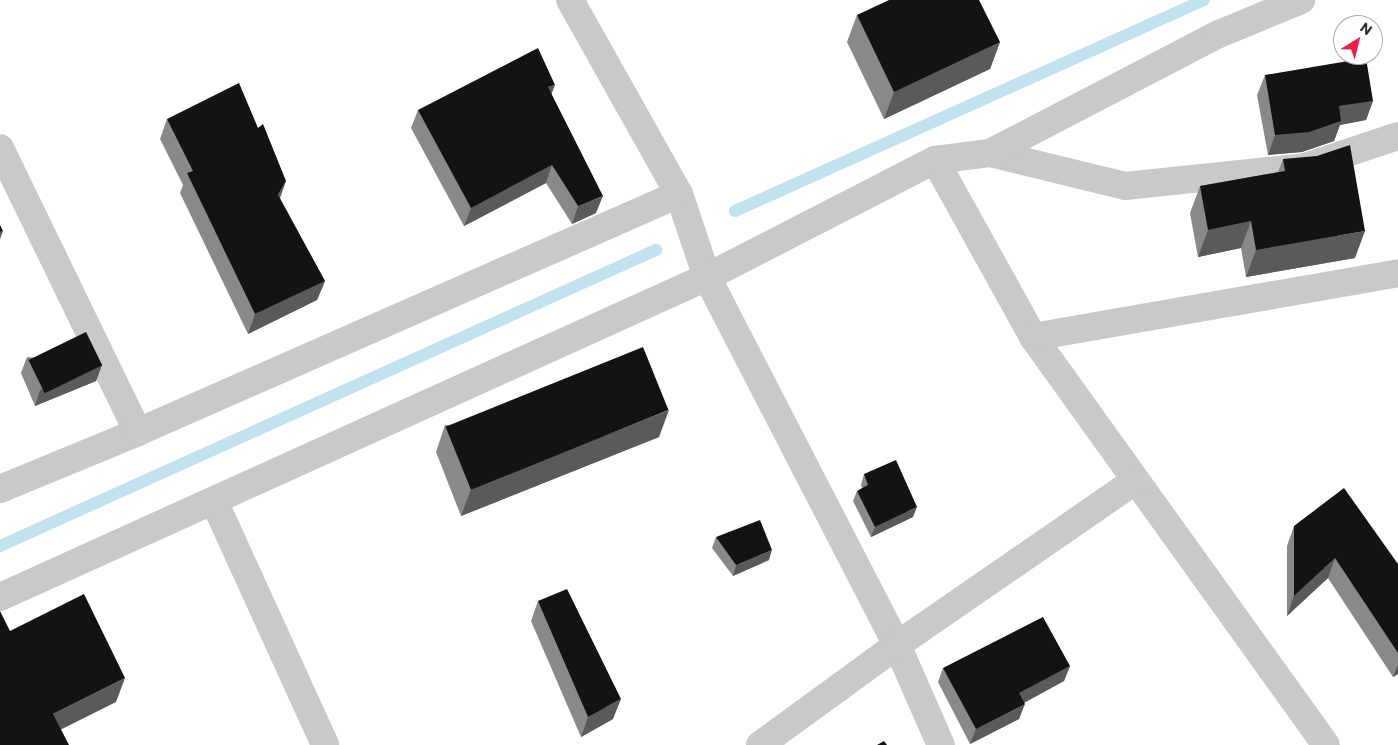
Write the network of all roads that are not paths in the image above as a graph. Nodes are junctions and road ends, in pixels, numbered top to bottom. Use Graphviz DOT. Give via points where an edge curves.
graph roads {
  1 [pos="570,0"];
  2 [pos="1300,0"];
  3 [pos="1398,136"];
  4 [pos="0,148"];
  5 [pos="990,154"];
  6 [pos="935,160"];
  7 [pos="679,194"];
  8 [pos="1398,273"];
  9 [pos="707,277"];
  10 [pos="1033,337"];
  11 [pos="138,432"];
  12 [pos="1135,481"];
  13 [pos="0,489"];
  14 [pos="214,502"];
  15 [pos="0,597"];
  16 [pos="897,645"];
  17 [pos="325,745"];
  18 [pos="760,745"];
  19 [pos="941,745"];
  20 [pos="1326,745"];
  1 -- 7 [label="street"];
  2 -- 5 [label="street" via="1219,34"];
  3 -- 5 [label="street" via="1305,167 1125,186"];
  4 -- 11 [label="street"];
  5 -- 6 [label="street"];
  6 -- 9 [label="street"];
  6 -- 10 [label="street"];
  7 -- 9 [label="street"];
  7 -- 11 [label="street"];
  8 -- 10 [label="street"];
  9 -- 14 [label="street"];
  9 -- 16 [label="street"];
  10 -- 12 [label="street"];
  11 -- 13 [label="street"];
  12 -- 16 [label="street"];
  12 -- 20 [label="street"];
  14 -- 15 [label="street"];
  14 -- 17 [label="street"];
  16 -- 18 [label="street"];
  16 -- 19 [label="street"];
}
